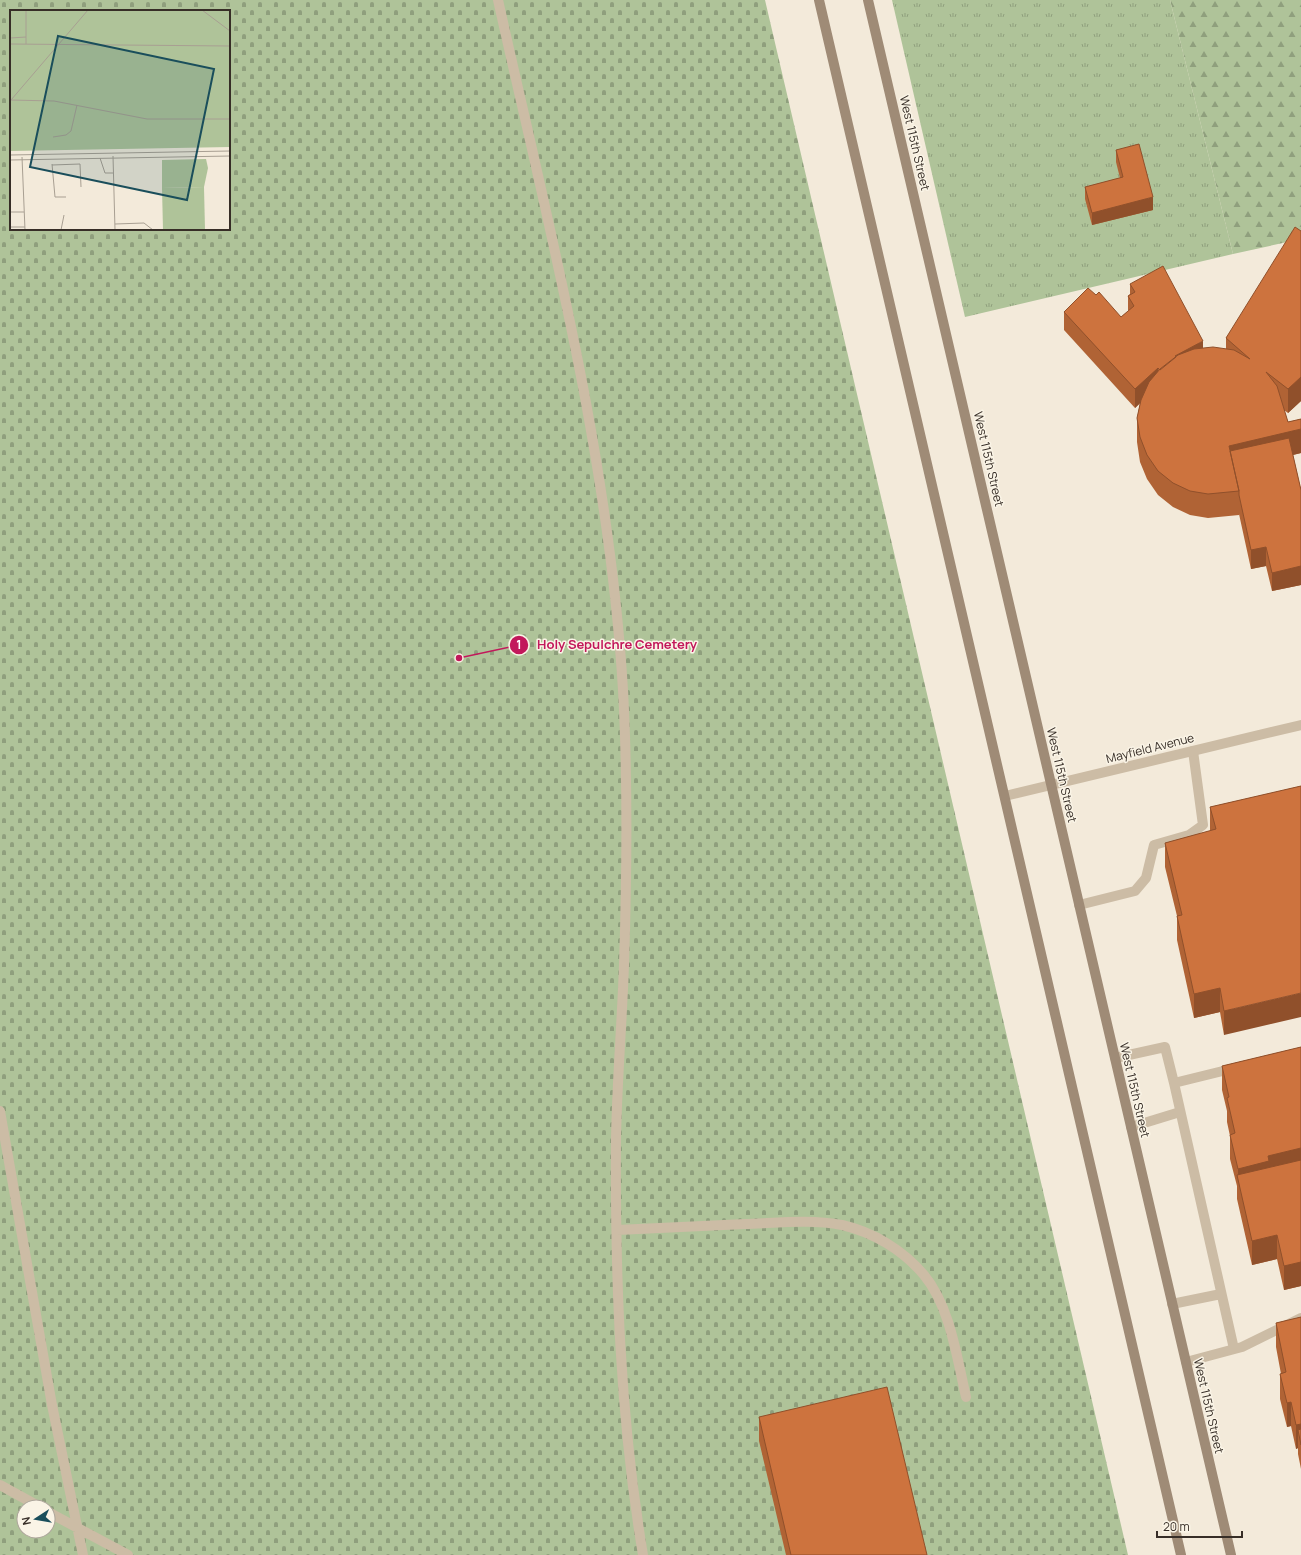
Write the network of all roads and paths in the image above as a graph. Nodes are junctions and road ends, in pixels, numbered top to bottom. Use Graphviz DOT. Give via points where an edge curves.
graph roads {
  1 [pos="498,0"];
  2 [pos="819,0"];
  3 [pos="868,0"];
  4 [pos="1301,725"];
  5 [pos="1193,751"];
  6 [pos="1051,785"];
  7 [pos="1005,796"];
  8 [pos="1079,905"];
  9 [pos="1115,1058"];
  10 [pos="1249,1064"];
  11 [pos="1174,1083"];
  12 [pos="0,1111"];
  13 [pos="1180,1112"];
  14 [pos="1131,1127"];
  15 [pos="617,1230"];
  16 [pos="1222,1294"];
  17 [pos="1172,1304"];
  18 [pos="1301,1318"];
  19 [pos="1234,1349"];
  20 [pos="1186,1362"];
  21 [pos="966,1397"];
  22 [pos="0,1485"];
  23 [pos="25,1499"];
  24 [pos="56,1516"];
  25 [pos="77,1528"];
  26 [pos="83,1555"];
  27 [pos="128,1555"];
  28 [pos="642,1555"];
  29 [pos="1181,1555"];
  30 [pos="1231,1555"];
  1 -- 15 [label="street" via="584,394 597,464 617,617 623,690 627,856 616,1135"];
  2 -- 7 [label="street"];
  3 -- 6 [label="street, West 115th Street"];
  4 -- 5 [label="street, Mayfield Avenue"];
  5 -- 6 [label="street, Mayfield Avenue"];
  5 -- 8 [label="street" via="1203,825 1189,835 1154,845 1146,878 1135,891"];
  6 -- 7 [label="street, Mayfield Avenue"];
  6 -- 8 [label="street, West 115th Street"];
  7 -- 29 [label="street"];
  8 -- 9 [label="street, West 115th Street"];
  9 -- 11 [label="street" via="1165,1047"];
  9 -- 14 [label="street, West 115th Street"];
  10 -- 11 [label="street"];
  11 -- 13 [label="street"];
  12 -- 25 [label="street" via="52,1405"];
  13 -- 14 [label="street"];
  13 -- 16 [label="street"];
  14 -- 17 [label="street, West 115th Street"];
  15 -- 21 [label="street" via="795,1222 842,1226 872,1235 898,1250 924,1275 934,1292 951,1333"];
  15 -- 28 [label="street" via="620,1321 630,1455"];
  16 -- 17 [label="street"];
  16 -- 19 [label="street"];
  17 -- 20 [label="street, West 115th Street"];
  18 -- 19 [label="street"];
  19 -- 20 [label="street"];
  20 -- 30 [label="street, West 115th Street"];
  22 -- 23 [label="street"];
  24 -- 25 [label="street"];
  25 -- 26 [label="street"];
  25 -- 27 [label="street"];
}
